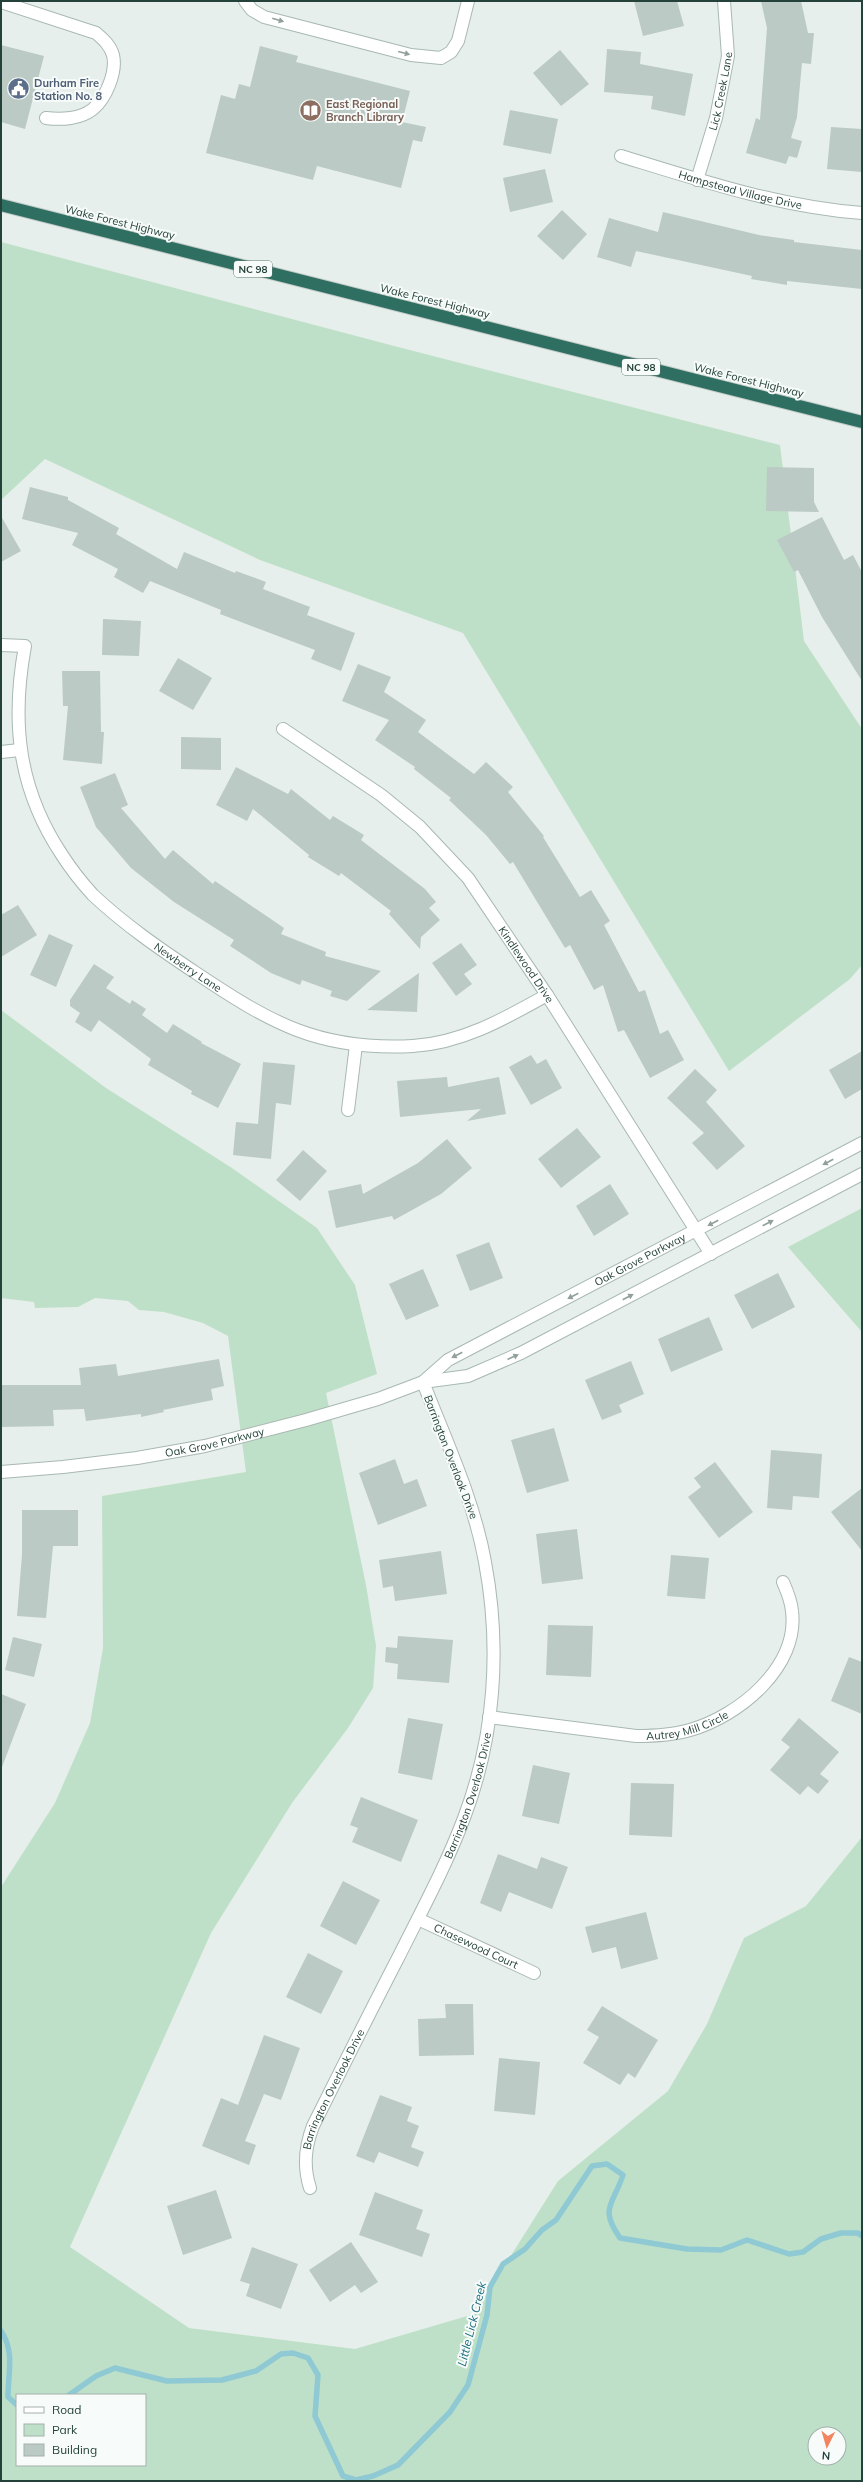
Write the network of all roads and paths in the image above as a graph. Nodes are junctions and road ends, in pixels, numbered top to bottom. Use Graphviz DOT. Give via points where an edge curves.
graph roads {
  1 [pos="245,1"];
  2 [pos="468,1"];
  3 [pos="724,1"];
  4 [pos="1,2"];
  5 [pos="46,118"];
  6 [pos="621,156"];
  7 [pos="697,180"];
  8 [pos="1,205"];
  9 [pos="862,213"];
  10 [pos="862,422"];
  11 [pos="1,645"];
  12 [pos="283,728"];
  13 [pos="20,750"];
  14 [pos="1,752"];
  15 [pos="547,995"];
  16 [pos="356,1045"];
  17 [pos="348,1110"];
  18 [pos="862,1143"];
  19 [pos="862,1174"];
  20 [pos="698,1231"];
  21 [pos="711,1254"];
  22 [pos="422,1382"];
  23 [pos="1,1472"];
  24 [pos="783,1582"];
  25 [pos="489,1717"];
  26 [pos="418,1919"];
  27 [pos="534,1973"];
  28 [pos="310,2188"];
  1 -- 2 [label="street, one-way" via="252,10 264,16 411,55 441,58 451,52 458,41"];
  3 -- 7 [label="street, Lick Creek Lane" via="728,56 716,118"];
  4 -- 5 [label="street" via="96,33 113,54 109,85 93,109 69,119"];
  6 -- 7 [label="street, Hampstead Village Drive"];
  7 -- 9 [label="street, Hampstead Village Drive" via="826,210"];
  8 -- 10 [label="highway, Wake Forest Highway / NC 98"];
  11 -- 13 [label="street, Newberry Lane" via="25,646 18,680"];
  12 -- 15 [label="street, Kindlewood Drive" via="380,795 420,827 468,878"];
  13 -- 14 [label="street"];
  13 -- 16 [label="street, Newberry Lane" via="26,778 52,840 92,893 118,917 141,936 252,1010 302,1033"];
  15 -- 16 [label="street, Newberry Lane" via="477,1032 444,1042 414,1046"];
  15 -- 20 [label="street, Kindlewood Drive"];
  16 -- 17 [label="street"];
  18 -- 20 [label="street, Oak Grove Parkway, one-way"];
  21 -- 19 [label="street, Oak Grove Parkway, one-way"];
  20 -- 21 [label="street, Kindlewood Drive"];
  20 -- 22 [label="street, Oak Grove Parkway, one-way" via="448,1360"];
  22 -- 21 [label="street, Oak Grove Parkway, one-way" via="468,1376 508,1359"];
  22 -- 23 [label="street, Oak Grove Parkway" via="378,1399 205,1446 129,1459"];
  22 -- 25 [label="street, Barrington Overlook Drive" via="466,1490 485,1562 494,1648"];
  24 -- 25 [label="street, Autrey Mill Circle" via="792,1612 790,1639 783,1657 766,1682 751,1696 732,1711 704,1726 660,1736 636,1736"];
  25 -- 26 [label="street, Barrington Overlook Drive" via="478,1772 464,1817"];
  26 -- 27 [label="street, Chasewood Court"];
  26 -- 28 [label="street, Barrington Overlook Drive" via="313,2126 306,2144 305,2165"];
}
